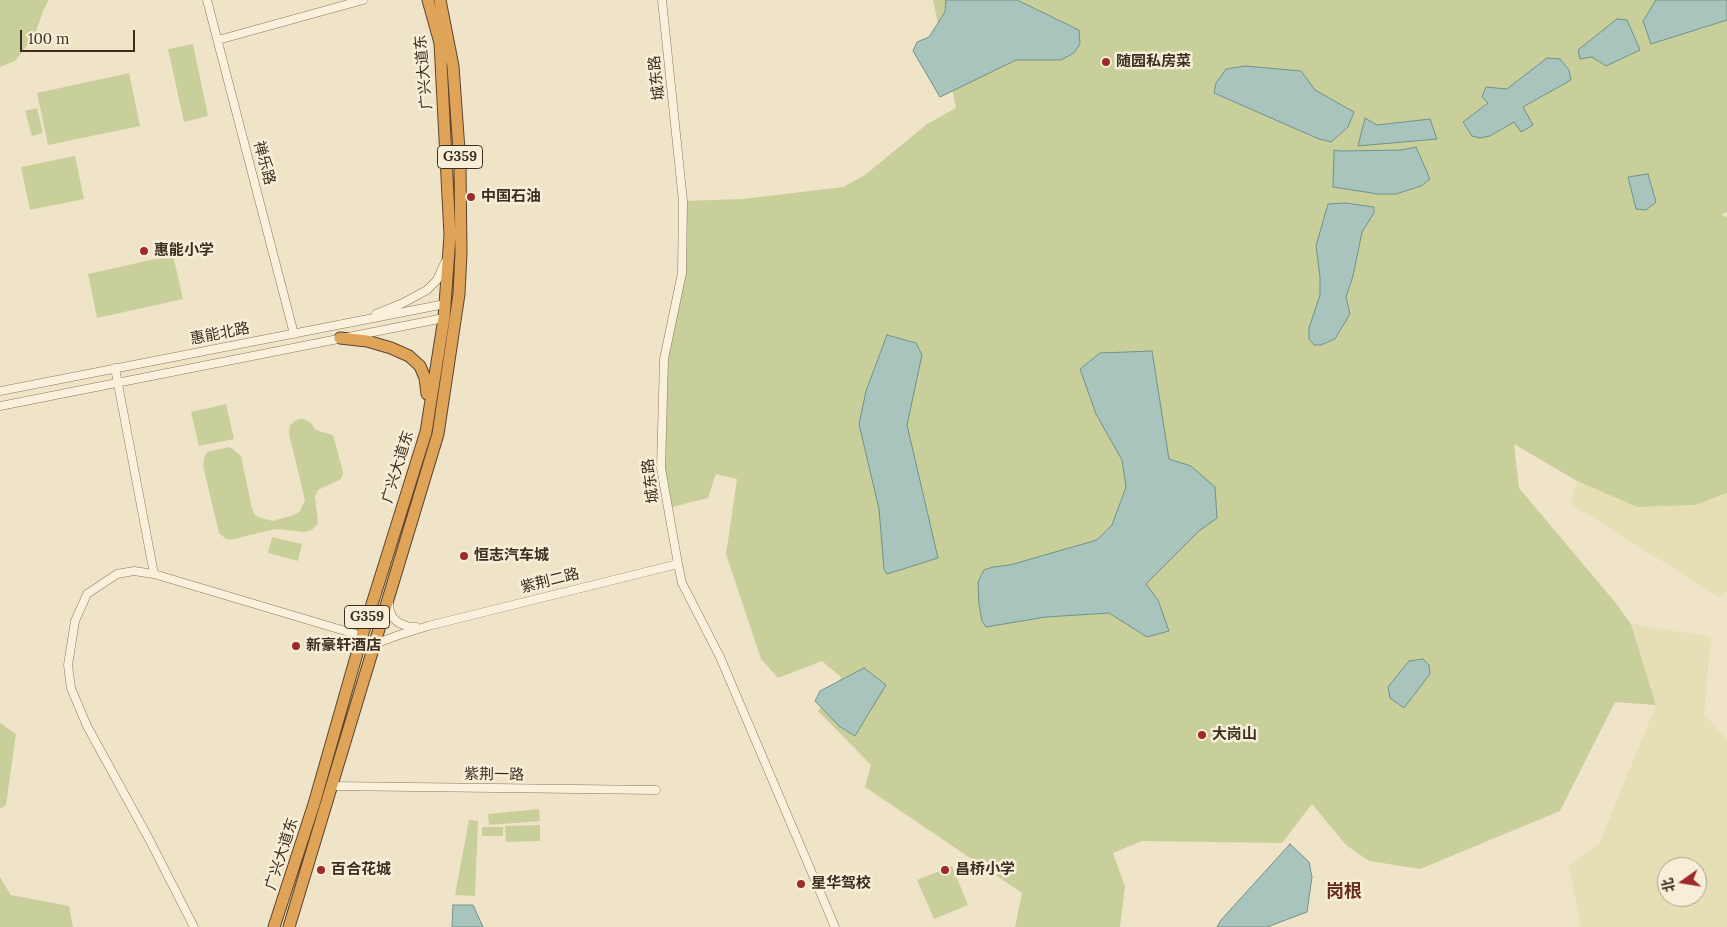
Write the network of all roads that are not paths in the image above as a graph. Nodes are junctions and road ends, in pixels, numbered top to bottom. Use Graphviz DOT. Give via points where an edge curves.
graph roads {
  1 [pos="207,0"];
  2 [pos="363,0"];
  3 [pos="428,0"];
  4 [pos="440,0"];
  5 [pos="662,0"];
  6 [pos="218,40"];
  7 [pos="450,235"];
  8 [pos="445,304"];
  9 [pos="444,318"];
  10 [pos="348,323"];
  11 [pos="294,334"];
  12 [pos="340,338"];
  13 [pos="115,368"];
  14 [pos="118,383"];
  15 [pos="0,391"];
  16 [pos="0,406"];
  17 [pos="428,406"];
  18 [pos="678,564"];
  19 [pos="154,574"];
  20 [pos="388,595"];
  21 [pos="428,626"];
  22 [pos="362,636"];
  23 [pos="371,652"];
  24 [pos="332,786"];
  25 [pos="656,790"];
  26 [pos="194,927"];
  27 [pos="274,927"];
  28 [pos="289,927"];
  29 [pos="835,927"];
  1 -- 6 [label="street, 禅乐路"];
  2 -- 6 [label="street"];
  3 -- 7 [label="highway, 广兴大道东 / G359" via="440,43"];
  4 -- 20 [label="highway, 广兴大道东 / G359" via="453,66 460,164 459,294 438,434"];
  5 -- 18 [label="street, 城东路" via="683,201 682,273 664,359 661,468"];
  6 -- 11 [label="street, 禅乐路"];
  7 -- 8 [label="highway, 广兴大道东 / G359"];
  7 -- 10 [label="street" via="445,264 428,290"];
  8 -- 9 [label="highway, 广兴大道东 / G359"];
  8 -- 10 [label="street, 惠能北路"];
  9 -- 12 [label="street, 惠能北路"];
  9 -- 17 [label="highway, 广兴大道东 / G359"];
  10 -- 11 [label="street, 惠能北路"];
  11 -- 13 [label="street, 惠能北路"];
  12 -- 14 [label="street, 惠能北路"];
  12 -- 17 [label="highway" via="367,340 409,356 420,366 425,378"];
  13 -- 14 [label="street"];
  13 -- 15 [label="street, 惠能北路"];
  14 -- 16 [label="street, 惠能北路"];
  14 -- 19 [label="street"];
  17 -- 22 [label="highway, 广兴大道东 / G359" via="426,432"];
  18 -- 21 [label="street, 紫荆二路"];
  18 -- 29 [label="street, 城东路" via="682,583 724,665"];
  19 -- 22 [label="street"];
  19 -- 26 [label="street" via="134,571 117,574 88,594 75,622 68,665 71,688 80,712"];
  20 -- 21 [label="street, 紫荆二路" via="390,611 399,624"];
  20 -- 23 [label="highway, 广兴大道东 / G359"];
  21 -- 23 [label="street, 紫荆二路" via="380,642"];
  22 -- 27 [label="highway, 广兴大道东 / G359" via="314,804"];
  23 -- 24 [label="highway, 广兴大道东 / G359"];
  24 -- 25 [label="street, 紫荆一路"];
  24 -- 28 [label="highway, 广兴大道东 / G359"];
}
